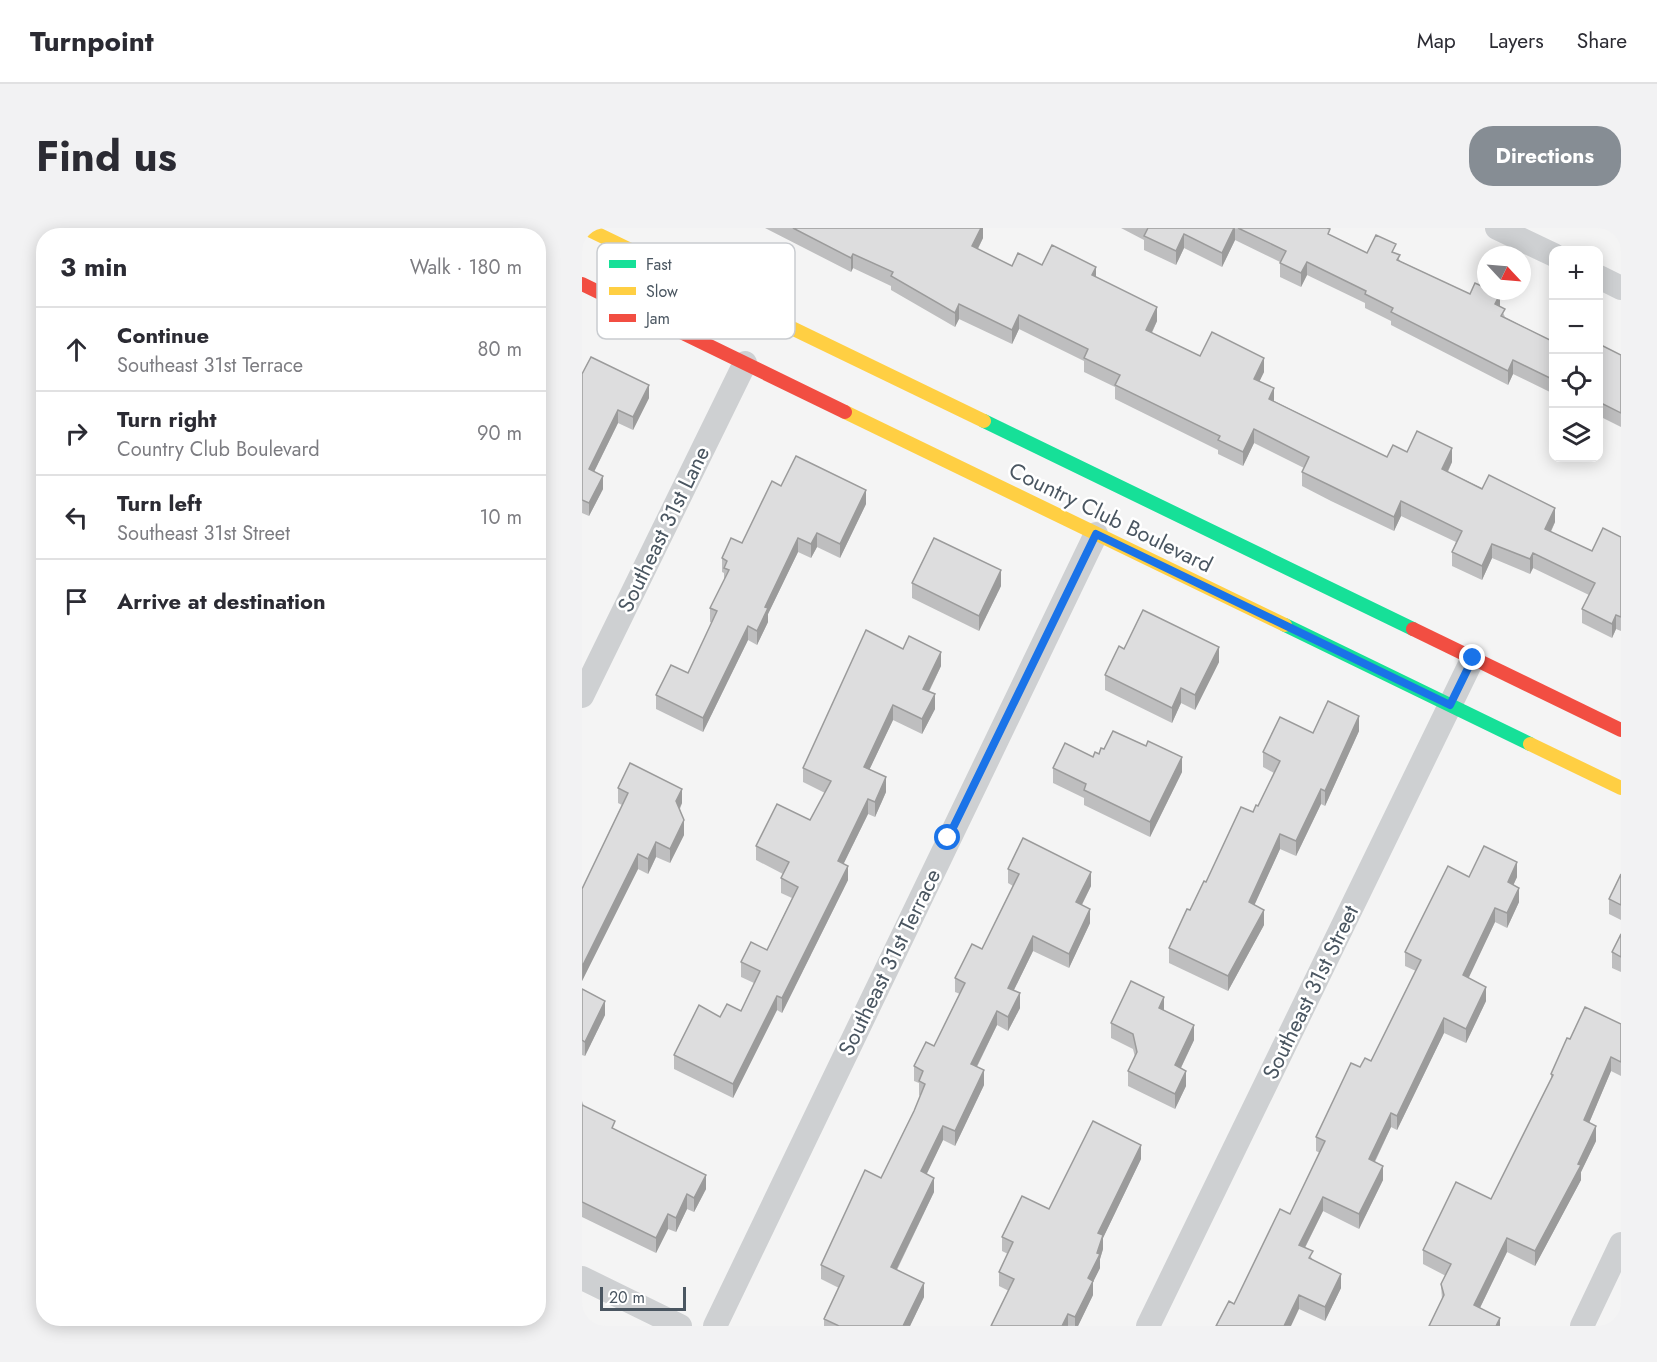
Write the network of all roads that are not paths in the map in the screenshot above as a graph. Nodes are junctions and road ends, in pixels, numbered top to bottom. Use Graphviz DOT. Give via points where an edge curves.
graph roads {
  1 [pos="585,228"];
  2 [pos="1497,228"];
  3 [pos="616,243"];
  4 [pos="1549,253"];
  5 [pos="1603,279"];
  6 [pos="582,284"];
  7 [pos="1621,288"];
  8 [pos="597,291"];
  9 [pos="795,330"];
  10 [pos="695,339"];
  11 [pos="745,363"];
  12 [pos="1096,534"];
  13 [pos="1473,658"];
  14 [pos="582,696"];
  15 [pos="1450,705"];
  16 [pos="1621,730"];
  17 [pos="1621,788"];
  18 [pos="1621,1244"];
  19 [pos="582,1278"];
  20 [pos="680,1326"];
  21 [pos="715,1326"];
  22 [pos="1148,1326"];
  23 [pos="1581,1326"];
  1 -- 3 [label="main road, Country Club Boulevard"];
  2 -- 4 [label="street"];
  5 -- 7 [label="street"];
  6 -- 8 [label="main road, Country Club Boulevard"];
  9 -- 13 [label="main road, Country Club Boulevard"];
  10 -- 11 [label="main road, Country Club Boulevard"];
  11 -- 12 [label="main road, Country Club Boulevard"];
  11 -- 14 [label="street, Southeast 31st Lane"];
  12 -- 15 [label="main road, Country Club Boulevard"];
  12 -- 21 [label="street, Southeast 31st Terrace"];
  13 -- 15 [label="street, Southeast 31st Street"];
  13 -- 16 [label="main road, Country Club Boulevard"];
  15 -- 17 [label="main road, Country Club Boulevard"];
  15 -- 22 [label="street, Southeast 31st Street"];
  18 -- 23 [label="street"];
  19 -- 20 [label="street"];
}
